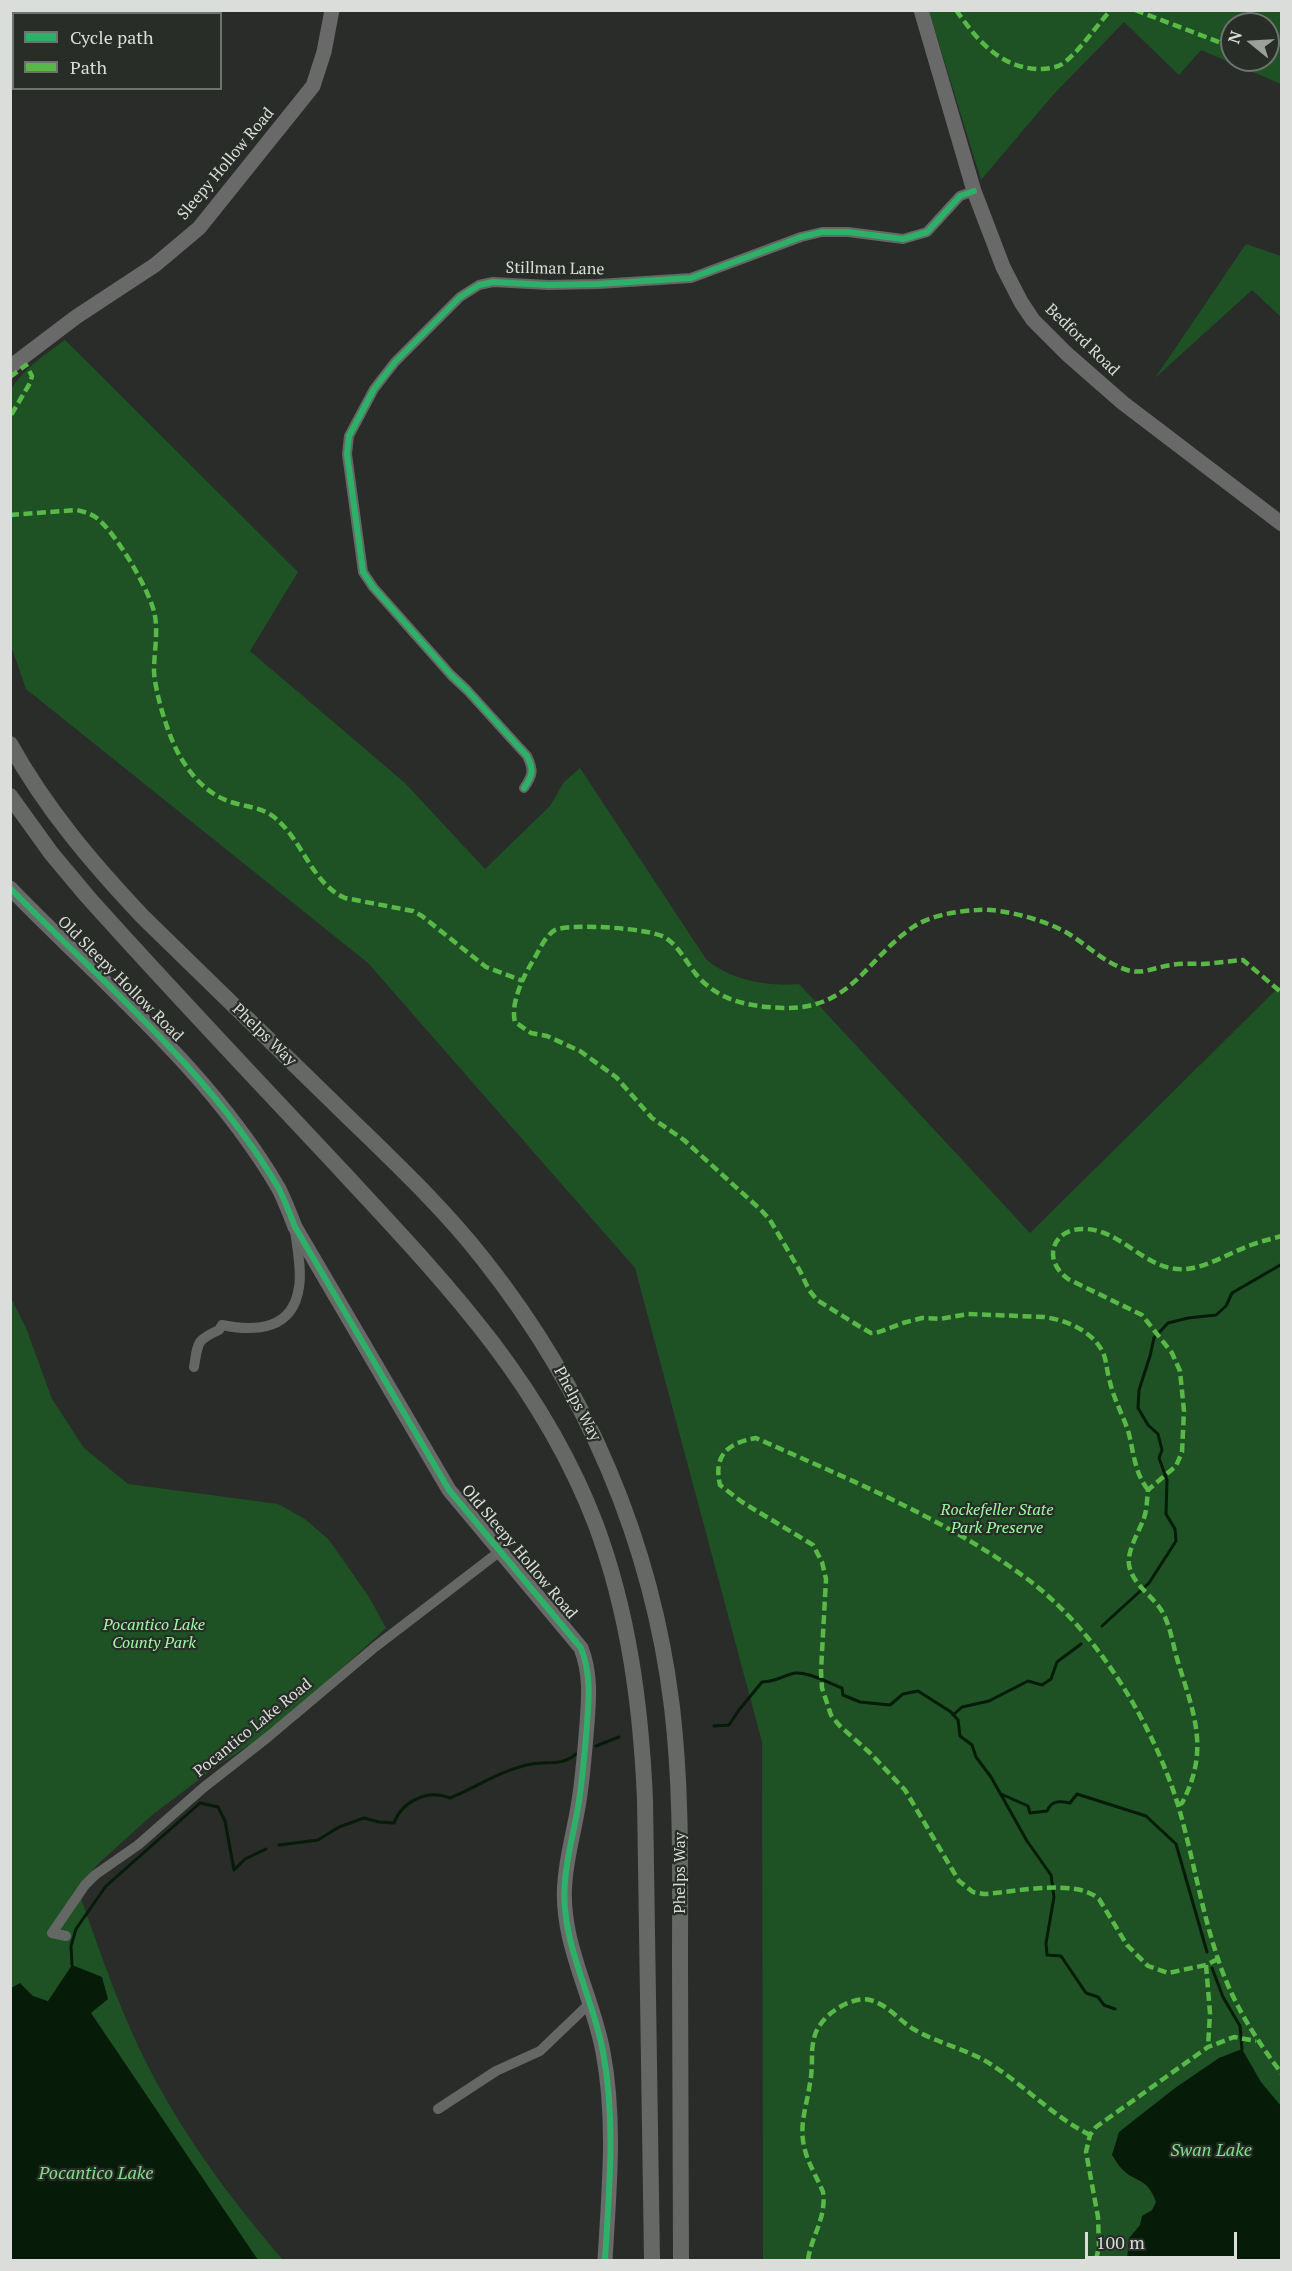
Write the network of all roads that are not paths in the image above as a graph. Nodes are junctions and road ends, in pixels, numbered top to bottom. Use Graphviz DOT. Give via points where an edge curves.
graph roads {
  1 [pos="332,10"];
  2 [pos="921,10"];
  3 [pos="974,191"];
  4 [pos="10,367"];
  5 [pos="1281,524"];
  6 [pos="10,744"];
  7 [pos="524,788"];
  8 [pos="10,796"];
  9 [pos="10,888"];
  10 [pos="295,1227"];
  11 [pos="194,1367"];
  12 [pos="499,1551"];
  13 [pos="66,1936"];
  14 [pos="590,2004"];
  15 [pos="438,2109"];
  16 [pos="652,2222"];
  17 [pos="605,2260"];
  18 [pos="652,2260"];
  19 [pos="662,2260"];
  20 [pos="681,2260"];
  1 -- 4 [label="street, Sleepy Hollow Road" via="313,86 198,228 155,265"];
  2 -- 3 [label="street, Bedford Road"];
  3 -- 5 [label="street, Bedford Road" via="1003,267 1021,302 1044,332 1123,403"];
  3 -- 7 [label="street, Stillman Lane" via="960,196 927,232 903,239 822,232 692,278 603,284 479,285 460,297 395,362 374,389 349,436 347,454 363,572 527,756 533,768"];
  6 -- 20 [label="main road, Phelps Way" via="55,815 106,878 464,1235 549,1352 604,1457 645,1569 664,1652 673,1719 680,1823"];
  8 -- 16 [label="main road, Phelps Way" via="93,903 473,1316 533,1400 584,1498 621,1604 641,1726"];
  9 -- 10 [label="street, Old Sleepy Hollow Road" via="130,1006 216,1101 252,1146 280,1191"];
  10 -- 11 [label="street" via="299,1287 290,1311 273,1326 222,1325 206,1334"];
  10 -- 12 [label="street, Old Sleepy Hollow Road" via="449,1490"];
  12 -- 13 [label="street, Pocantico Lake Road" via="375,1647 138,1845 95,1875 52,1933"];
  12 -- 14 [label="street, Old Sleepy Hollow Road" via="570,1632 587,1664 590,1687 585,1756 564,1883 570,1938"];
  14 -- 15 [label="street" via="540,2050 496,2071"];
  14 -- 17 [label="street, Old Sleepy Hollow Road" via="609,2088"];
  16 -- 18 [label="main road, Phelps Way"];
  16 -- 19 [label="main road" via="662,2235"];
}
